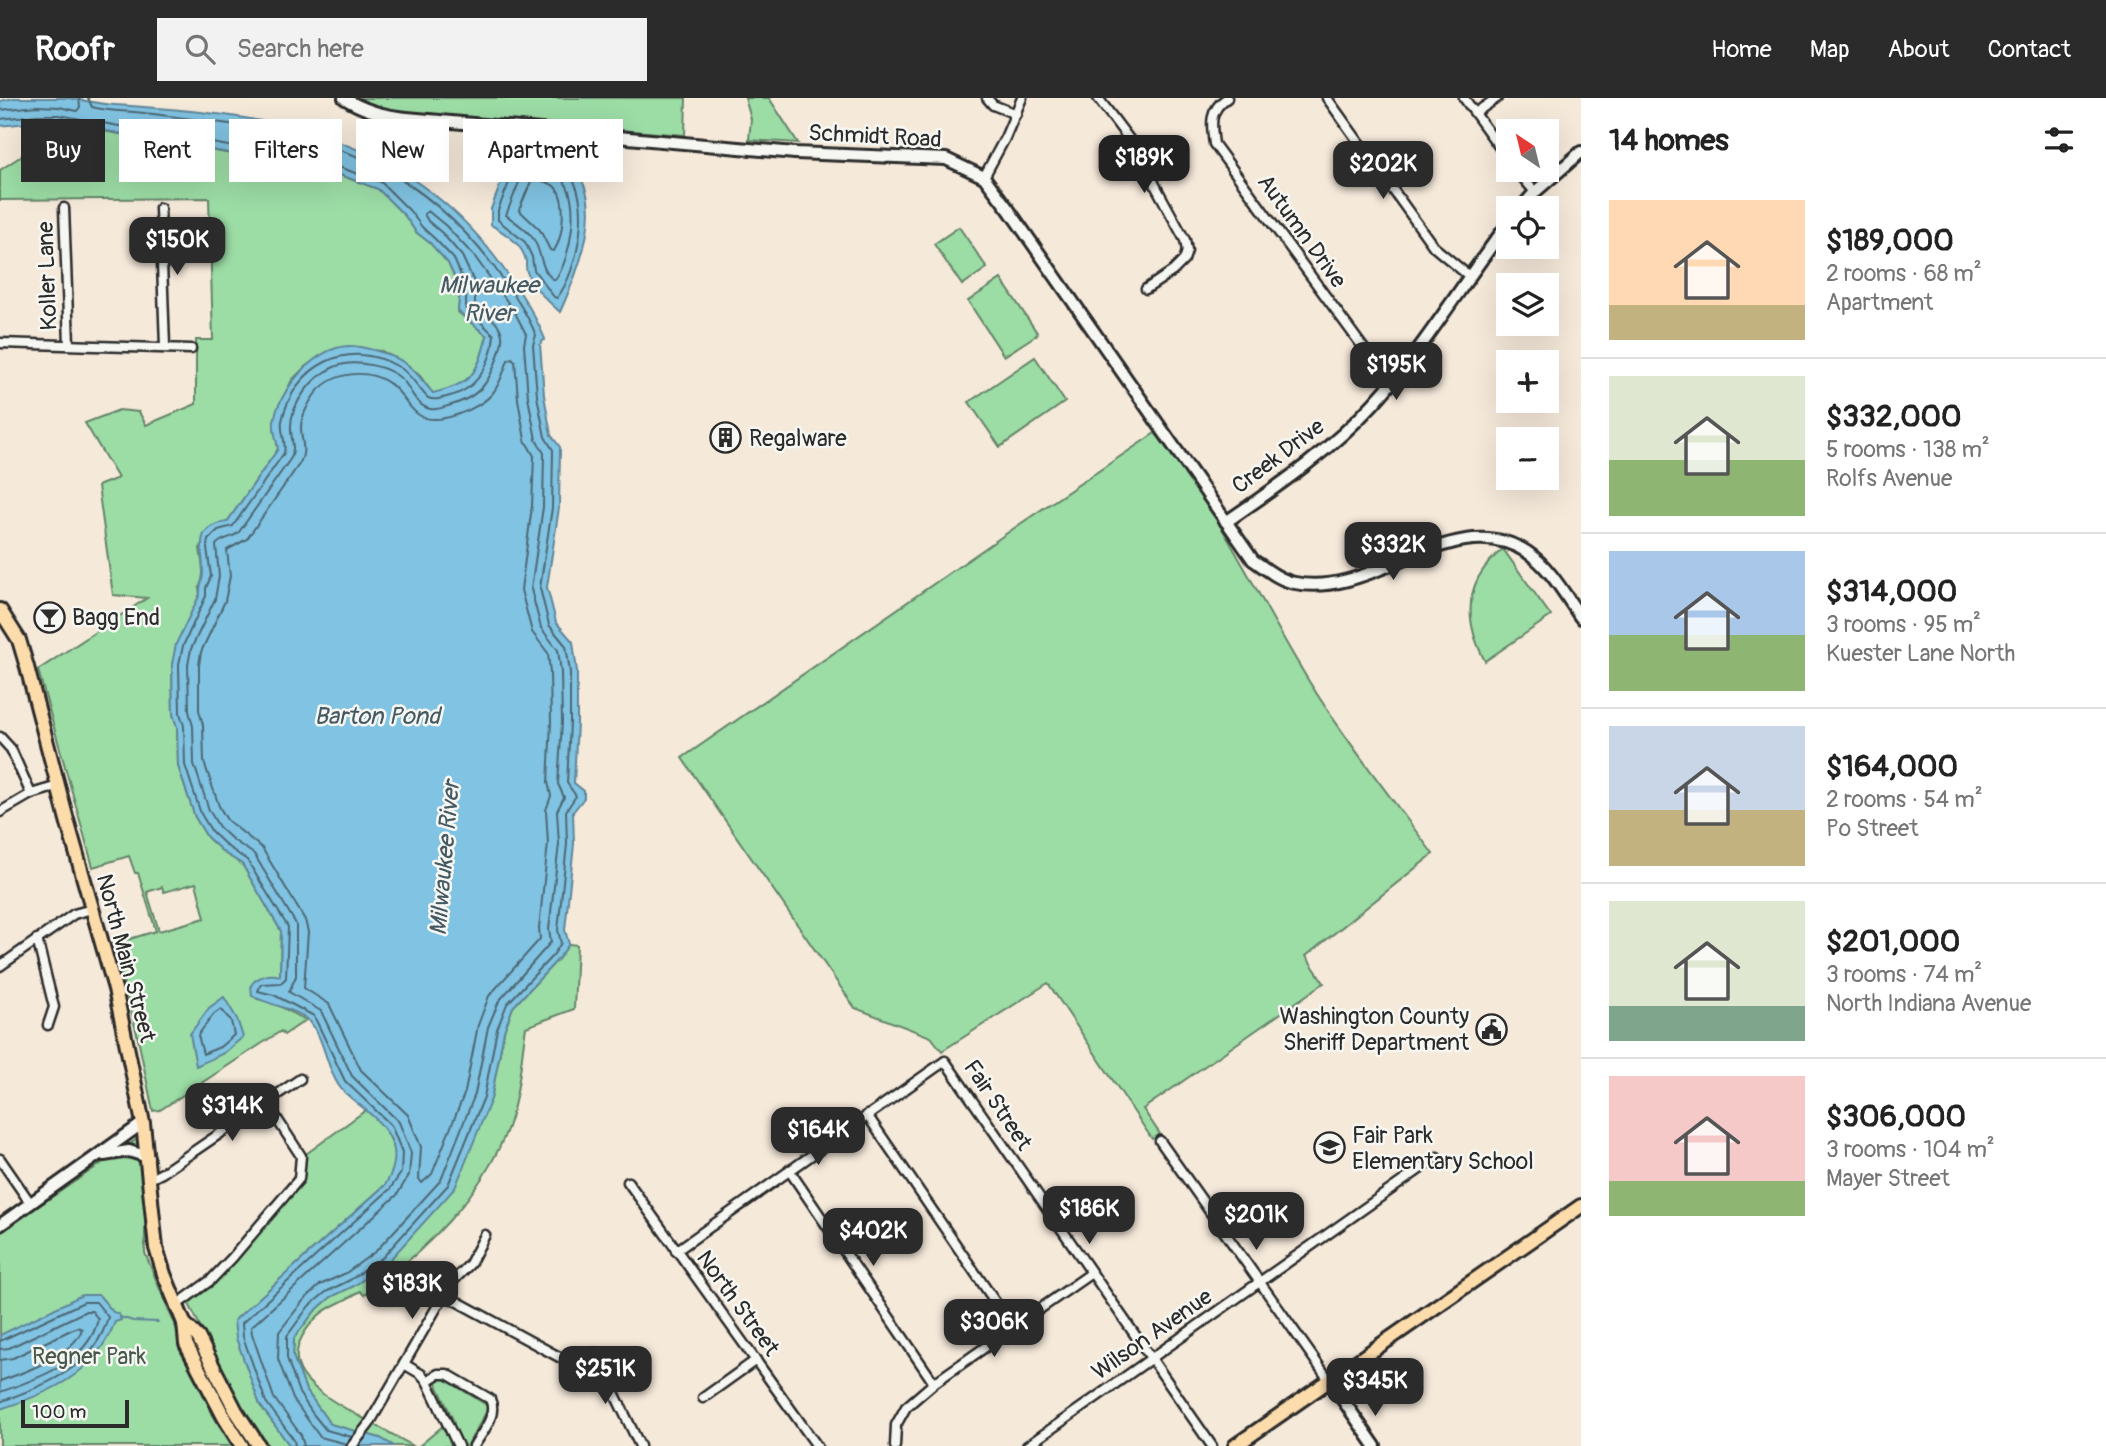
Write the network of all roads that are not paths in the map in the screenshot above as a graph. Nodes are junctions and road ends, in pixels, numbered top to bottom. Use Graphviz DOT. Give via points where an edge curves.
graph roads {
  1 [pos="344,98"];
  2 [pos="987,98"];
  3 [pos="1022,98"];
  4 [pos="1098,98"];
  5 [pos="1227,98"];
  6 [pos="1327,98"];
  7 [pos="1464,98"];
  8 [pos="1497,98"];
  9 [pos="1475,113"];
  10 [pos="1016,114"];
  11 [pos="1496,142"];
  12 [pos="1581,152"];
  13 [pos="984,177"];
  14 [pos="1526,182"];
  15 [pos="1535,192"];
  16 [pos="1532,196"];
  17 [pos="64,208"];
  18 [pos="160,208"];
  19 [pos="1496,239"];
  20 [pos="1469,276"];
  21 [pos="1146,289"];
  22 [pos="0,343"];
  23 [pos="69,344"];
  24 [pos="165,346"];
  25 [pos="191,349"];
  26 [pos="1396,377"];
  27 [pos="1226,522"];
  28 [pos="0,610"];
  29 [pos="1581,618"];
  30 [pos="0,737"];
  31 [pos="58,786"];
  32 [pos="31,794"];
  33 [pos="0,812"];
  34 [pos="92,909"];
  35 [pos="37,939"];
  36 [pos="0,966"];
  37 [pos="48,1025"];
  38 [pos="300,1079"];
  39 [pos="265,1102"];
  40 [pos="867,1115"];
  41 [pos="143,1123"];
  42 [pos="1160,1141"];
  43 [pos="102,1155"];
  44 [pos="148,1157"];
  45 [pos="1437,1157"];
  46 [pos="0,1159"];
  47 [pos="789,1170"];
  48 [pos="150,1179"];
  49 [pos="628,1182"];
  50 [pos="31,1204"];
  51 [pos="1581,1206"];
  52 [pos="0,1225"];
  53 [pos="485,1235"];
  54 [pos="676,1251"];
  55 [pos="1090,1274"];
  56 [pos="1260,1282"];
  57 [pos="444,1295"];
  58 [pos="175,1306"];
  59 [pos="184,1323"];
  60 [pos="1013,1328"];
  61 [pos="756,1360"];
  62 [pos="1151,1360"];
  63 [pos="404,1364"];
  64 [pos="1329,1380"];
  65 [pos="427,1381"];
  66 [pos="934,1383"];
  67 [pos="703,1398"];
  68 [pos="242,1446"];
  69 [pos="259,1446"];
  70 [pos="352,1446"];
  71 [pos="458,1446"];
  72 [pos="474,1446"];
  73 [pos="640,1446"];
  74 [pos="817,1446"];
  75 [pos="895,1446"];
  76 [pos="1027,1446"];
  77 [pos="1212,1446"];
  78 [pos="1235,1446"];
  79 [pos="1376,1446"];
  1 -- 13 [label="street, Schmidt Road" via="383,116 795,153 946,159"];
  2 -- 10 [label="street"];
  3 -- 10 [label="street"];
  4 -- 21 [label="street" via="1144,159 1185,240 1184,260"];
  5 -- 26 [label="street, Autumn Drive" via="1210,120 1214,144 1365,350"];
  6 -- 20 [label="street" via="1434,247"];
  7 -- 9 [label="street"];
  8 -- 9 [label="street"];
  9 -- 11 [label="street"];
  10 -- 13 [label="street"];
  12 -- 15 [label="street"];
  13 -- 27 [label="street, Schmidt Road"];
  14 -- 15 [label="street"];
  15 -- 16 [label="street"];
  17 -- 23 [label="street, Koller Lane"];
  18 -- 24 [label="street"];
  19 -- 20 [label="street, Creek Drive"];
  20 -- 26 [label="street, Creek Drive"];
  22 -- 23 [label="street"];
  23 -- 24 [label="street"];
  24 -- 25 [label="street"];
  26 -- 27 [label="street, Creek Drive" via="1316,458"];
  27 -- 29 [label="street, Schmidt Road" via="1253,560 1272,574 1293,583 1320,586 1351,580 1470,538 1510,543 1545,567"];
  28 -- 31 [label="main road, North Main Street" via="19,640"];
  30 -- 32 [label="street" via="11,749"];
  31 -- 32 [label="street"];
  31 -- 34 [label="main road, North Main Street"];
  32 -- 33 [label="street"];
  34 -- 35 [label="street" via="74,914"];
  34 -- 41 [label="main road, North Main Street" via="115,989"];
  35 -- 36 [label="street"];
  35 -- 37 [label="street" via="54,1007"];
  38 -- 39 [label="street"];
  39 -- 48 [label="street"];
  39 -- 58 [label="street" via="300,1156 299,1179 211,1280"];
  40 -- 47 [label="street"];
  40 -- 55 [label="street, Fair Street" via="945,1061"];
  40 -- 60 [label="street"];
  41 -- 43 [label="street"];
  41 -- 44 [label="main road, North Main Street"];
  42 -- 56 [label="street"];
  43 -- 44 [label="street" via="130,1151"];
  43 -- 50 [label="street"];
  44 -- 48 [label="main road, North Main Street"];
  45 -- 56 [label="street, Wilson Avenue"];
  46 -- 50 [label="street"];
  47 -- 54 [label="street"];
  47 -- 66 [label="street"];
  48 -- 58 [label="main road, North Main Street" via="156,1248"];
  49 -- 54 [label="street, North Street"];
  50 -- 52 [label="street"];
  51 -- 64 [label="main road"];
  53 -- 57 [label="street" via="470,1264"];
  54 -- 61 [label="street, North Street"];
  55 -- 60 [label="street"];
  55 -- 62 [label="street, Fair Street"];
  56 -- 62 [label="street, Wilson Avenue"];
  56 -- 64 [label="street"];
  57 -- 63 [label="street"];
  57 -- 73 [label="street" via="561,1359 595,1353"];
  58 -- 59 [label="main road, North Main Street"];
  59 -- 68 [label="main road, North Main Street" via="186,1344"];
  59 -- 69 [label="main road, North Main Street" via="198,1337"];
  60 -- 66 [label="street"];
  61 -- 67 [label="street"];
  61 -- 74 [label="street, North Street"];
  62 -- 76 [label="street, Wilson Avenue"];
  62 -- 77 [label="street, Fair Street"];
  63 -- 65 [label="street"];
  63 -- 70 [label="street"];
  64 -- 78 [label="main road"];
  64 -- 79 [label="street"];
  65 -- 71 [label="street"];
  65 -- 72 [label="street" via="447,1374 490,1399 492,1415"];
  66 -- 75 [label="street" via="906,1407 895,1426"];
}
